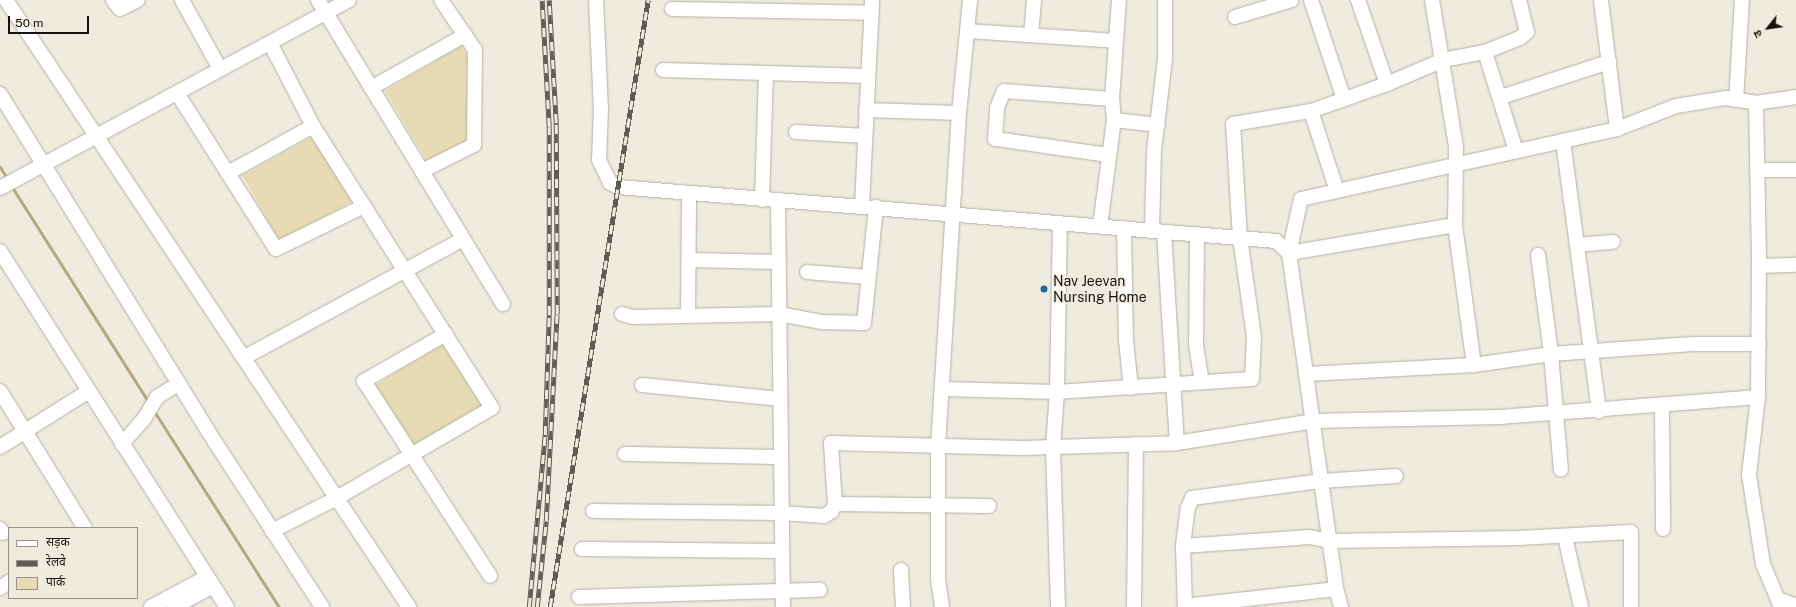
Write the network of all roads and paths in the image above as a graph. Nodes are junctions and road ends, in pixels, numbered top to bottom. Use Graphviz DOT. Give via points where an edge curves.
graph roads {
  1 [pos="6,0"];
  2 [pos="113,0"];
  3 [pos="138,0"];
  4 [pos="182,0"];
  5 [pos="318,0"];
  6 [pos="349,0"];
  7 [pos="441,0"];
  8 [pos="596,0"];
  9 [pos="970,0"];
  10 [pos="1034,0"];
  11 [pos="1119,0"];
  12 [pos="1166,0"];
  13 [pos="1292,0"];
  14 [pos="1311,0"];
  15 [pos="1358,0"];
  16 [pos="1432,0"];
  17 [pos="1519,0"];
  18 [pos="1601,0"];
  19 [pos="1742,0"];
  20 [pos="708,5"];
  21 [pos="770,6"];
  22 [pos="872,6"];
  23 [pos="672,9"];
  24 [pos="325,13"];
  25 [pos="1235,18"];
  26 [pos="967,31"];
  27 [pos="465,35"];
  28 [pos="1030,35"];
  29 [pos="1116,41"];
  30 [pos="270,43"];
  31 [pos="1485,52"];
  32 [pos="1443,60"];
  33 [pos="1609,62"];
  34 [pos="220,69"];
  35 [pos="663,70"];
  36 [pos="766,73"];
  37 [pos="868,76"];
  38 [pos="1387,84"];
  39 [pos="371,88"];
  40 [pos="177,93"];
  41 [pos="0,94"];
  42 [pos="1501,97"];
  43 [pos="1796,97"];
  44 [pos="1112,99"];
  45 [pos="1344,99"];
  46 [pos="1736,100"];
  47 [pos="1756,103"];
  48 [pos="866,110"];
  49 [pos="1311,111"];
  50 [pos="959,112"];
  51 [pos="1114,120"];
  52 [pos="313,126"];
  53 [pos="1158,126"];
  54 [pos="1617,129"];
  55 [pos="796,132"];
  56 [pos="97,136"];
  57 [pos="865,136"];
  58 [pos="1563,141"];
  59 [pos="1516,151"];
  60 [pos="1108,155"];
  61 [pos="1455,164"];
  62 [pos="42,165"];
  63 [pos="1759,170"];
  64 [pos="1796,170"];
  65 [pos="422,171"];
  66 [pos="228,173"];
  67 [pos="0,188"];
  68 [pos="1337,190"];
  69 [pos="689,194"];
  70 [pos="762,200"];
  71 [pos="778,201"];
  72 [pos="364,206"];
  73 [pos="862,206"];
  74 [pos="876,207"];
  75 [pos="952,213"];
  76 [pos="1060,224"];
  77 [pos="1455,224"];
  78 [pos="1100,226"];
  79 [pos="1124,228"];
  80 [pos="1158,231"];
  81 [pos="1197,234"];
  82 [pos="1240,238"];
  83 [pos="463,239"];
  84 [pos="1613,242"];
  85 [pos="1577,245"];
  86 [pos="0,251"];
  87 [pos="1289,253"];
  88 [pos="1538,255"];
  89 [pos="688,260"];
  90 [pos="778,262"];
  91 [pos="1796,265"];
  92 [pos="1759,266"];
  93 [pos="405,270"];
  94 [pos="807,272"];
  95 [pos="868,277"];
  96 [pos="503,304"];
  97 [pos="622,314"];
  98 [pos="779,314"];
  99 [pos="688,316"];
  100 [pos="446,334"];
  101 [pos="1758,344"];
  102 [pos="1591,350"];
  103 [pos="1551,354"];
  104 [pos="244,357"];
  105 [pos="1474,365"];
  106 [pos="1307,374"];
  107 [pos="1202,382"];
  108 [pos="179,384"];
  109 [pos="642,385"];
  110 [pos="1174,385"];
  111 [pos="1131,388"];
  112 [pos="942,389"];
  113 [pos="0,391"];
  114 [pos="89,391"];
  115 [pos="1057,392"];
  116 [pos="1758,397"];
  117 [pos="780,399"];
  118 [pos="1662,406"];
  119 [pos="1599,412"];
  120 [pos="1556,414"];
  121 [pos="1314,421"];
  122 [pos="25,431"];
  123 [pos="122,444"];
  124 [pos="1136,444"];
  125 [pos="1177,444"];
  126 [pos="938,446"];
  127 [pos="0,447"];
  128 [pos="1053,447"];
  129 [pos="412,454"];
  130 [pos="626,454"];
  131 [pos="781,457"];
  132 [pos="1561,470"];
  133 [pos="1396,476"];
  134 [pos="1322,481"];
  135 [pos="337,498"];
  136 [pos="835,504"];
  137 [pos="938,506"];
  138 [pos="989,506"];
  139 [pos="593,511"];
  140 [pos="781,513"];
  141 [pos="84,527"];
  142 [pos="1663,529"];
  143 [pos="272,531"];
  144 [pos="1566,537"];
  145 [pos="1329,541"];
  146 [pos="1183,546"];
  147 [pos="582,549"];
  148 [pos="782,551"];
  149 [pos="901,570"];
  150 [pos="490,576"];
  151 [pos="210,582"];
  152 [pos="1336,589"];
  153 [pos="820,590"];
  154 [pos="783,591"];
  155 [pos="579,597"];
  156 [pos="1779,603"];
  157 [pos="1796,606"];
  158 [pos="151,607"];
  159 [pos="174,607"];
  160 [pos="227,607"];
  161 [pos="322,607"];
  162 [pos="409,607"];
  163 [pos="783,607"];
  164 [pos="903,607"];
  165 [pos="942,607"];
  166 [pos="1058,607"];
  167 [pos="1134,607"];
  168 [pos="1185,607"];
  169 [pos="1341,607"];
  170 [pos="1581,607"];
  171 [pos="1631,607"];
  1 -- 56 [label="street"];
  2 -- 3 [label="street" via="120,9"];
  4 -- 34 [label="street"];
  5 -- 24 [label="street"];
  6 -- 24 [label="street"];
  7 -- 27 [label="street"];
  8 -- 69 [label="street" via="601,109 599,160 606,176 610,183 618,187"];
  9 -- 26 [label="street"];
  10 -- 28 [label="street"];
  11 -- 29 [label="street"];
  12 -- 53 [label="street"];
  13 -- 25 [label="street"];
  14 -- 45 [label="street"];
  15 -- 38 [label="street"];
  16 -- 32 [label="street"];
  17 -- 31 [label="street" via="1527,34"];
  18 -- 33 [label="street"];
  19 -- 46 [label="street"];
  20 -- 21 [label="street"];
  20 -- 23 [label="street"];
  21 -- 22 [label="street"];
  22 -- 37 [label="street"];
  24 -- 30 [label="street"];
  24 -- 39 [label="street"];
  26 -- 28 [label="street"];
  26 -- 50 [label="street"];
  27 -- 39 [label="street"];
  27 -- 65 [label="street" via="475,50 474,145"];
  28 -- 29 [label="street"];
  29 -- 44 [label="street"];
  30 -- 34 [label="street"];
  30 -- 52 [label="street"];
  31 -- 32 [label="street"];
  31 -- 42 [label="street"];
  32 -- 38 [label="street"];
  32 -- 61 [label="street" via="1456,147"];
  33 -- 42 [label="street"];
  33 -- 54 [label="street"];
  34 -- 40 [label="street"];
  35 -- 36 [label="street"];
  36 -- 37 [label="street"];
  36 -- 70 [label="street"];
  37 -- 48 [label="street"];
  38 -- 45 [label="street"];
  39 -- 65 [label="street"];
  40 -- 56 [label="street"];
  40 -- 66 [label="street"];
  41 -- 62 [label="street"];
  42 -- 59 [label="street"];
  43 -- 47 [label="street"];
  44 -- 51 [label="street"];
  44 -- 60 [label="street" via="1004,91 997,108 995,139"];
  45 -- 49 [label="street"];
  46 -- 47 [label="street"];
  46 -- 54 [label="street" via="1726,98 1676,106"];
  47 -- 63 [label="street"];
  48 -- 50 [label="street"];
  48 -- 57 [label="street"];
  49 -- 68 [label="street"];
  49 -- 82 [label="street" via="1233,124"];
  50 -- 75 [label="street"];
  51 -- 53 [label="street"];
  51 -- 60 [label="street"];
  52 -- 66 [label="street"];
  52 -- 72 [label="street"];
  53 -- 80 [label="street" via="1154,151"];
  54 -- 58 [label="street"];
  55 -- 57 [label="street"];
  56 -- 62 [label="street"];
  56 -- 104 [label="street"];
  57 -- 73 [label="street"];
  58 -- 59 [label="street"];
  58 -- 85 [label="street"];
  59 -- 61 [label="street"];
  60 -- 78 [label="street"];
  61 -- 68 [label="street"];
  61 -- 77 [label="street"];
  62 -- 67 [label="street"];
  62 -- 108 [label="street"];
  63 -- 64 [label="street"];
  63 -- 92 [label="street"];
  65 -- 83 [label="street"];
  66 -- 72 [label="street" via="276,249"];
  68 -- 87 [label="street" via="1301,199"];
  69 -- 70 [label="street"];
  69 -- 89 [label="street"];
  70 -- 71 [label="street"];
  71 -- 73 [label="street"];
  71 -- 90 [label="street"];
  72 -- 93 [label="street"];
  73 -- 74 [label="street"];
  74 -- 75 [label="street"];
  74 -- 95 [label="street"];
  75 -- 76 [label="street"];
  75 -- 112 [label="street"];
  76 -- 78 [label="street"];
  76 -- 115 [label="street"];
  77 -- 87 [label="street"];
  77 -- 105 [label="street"];
  78 -- 79 [label="street"];
  79 -- 80 [label="street"];
  79 -- 111 [label="street" via="1126,340"];
  80 -- 81 [label="street"];
  80 -- 110 [label="street"];
  81 -- 82 [label="street"];
  81 -- 107 [label="street" via="1196,345"];
  82 -- 87 [label="street" via="1276,241"];
  82 -- 107 [label="street" via="1254,337 1252,379"];
  83 -- 93 [label="street"];
  83 -- 96 [label="street"];
  84 -- 85 [label="street"];
  85 -- 102 [label="street"];
  86 -- 114 [label="street"];
  87 -- 106 [label="street"];
  88 -- 103 [label="street"];
  89 -- 90 [label="street"];
  89 -- 99 [label="street"];
  90 -- 98 [label="street"];
  91 -- 92 [label="street"];
  92 -- 101 [label="street"];
  93 -- 100 [label="street"];
  93 -- 104 [label="street"];
  94 -- 95 [label="street"];
  95 -- 98 [label="street" via="864,323 822,322"];
  97 -- 99 [label="street" via="633,317"];
  98 -- 99 [label="street"];
  98 -- 117 [label="street"];
  100 -- 129 [label="street" via="492,408"];
  100 -- 129 [label="street" via="364,381"];
  101 -- 102 [label="street" via="1693,344"];
  101 -- 116 [label="street"];
  102 -- 103 [label="street"];
  102 -- 119 [label="street"];
  103 -- 105 [label="street"];
  103 -- 120 [label="street"];
  104 -- 135 [label="street"];
  105 -- 106 [label="street"];
  106 -- 121 [label="street"];
  107 -- 110 [label="street"];
  108 -- 123 [label="street" via="157,397 144,419"];
  108 -- 143 [label="street"];
  109 -- 117 [label="street"];
  110 -- 111 [label="street"];
  110 -- 125 [label="street"];
  111 -- 115 [label="street"];
  112 -- 115 [label="street"];
  112 -- 126 [label="street"];
  113 -- 122 [label="street"];
  114 -- 122 [label="street"];
  114 -- 123 [label="street"];
  115 -- 128 [label="street"];
  116 -- 118 [label="street"];
  116 -- 156 [label="street" via="1749,475 1763,564"];
  117 -- 131 [label="street"];
  118 -- 119 [label="street"];
  118 -- 142 [label="street"];
  119 -- 120 [label="street"];
  120 -- 121 [label="street"];
  120 -- 132 [label="street"];
  121 -- 125 [label="street"];
  121 -- 134 [label="street"];
  122 -- 127 [label="street"];
  122 -- 141 [label="street"];
  123 -- 151 [label="street"];
  124 -- 125 [label="street"];
  124 -- 128 [label="street"];
  124 -- 167 [label="street"];
  126 -- 128 [label="street"];
  126 -- 136 [label="street" via="831,443"];
  126 -- 137 [label="street"];
  128 -- 166 [label="street"];
  129 -- 135 [label="street"];
  129 -- 150 [label="street"];
  130 -- 131 [label="street"];
  131 -- 140 [label="street"];
  133 -- 134 [label="street"];
  134 -- 145 [label="street"];
  134 -- 146 [label="street" via="1192,498 1188,508"];
  135 -- 143 [label="street"];
  135 -- 162 [label="street"];
  136 -- 137 [label="street"];
  136 -- 140 [label="street" via="832,511 824,516"];
  137 -- 138 [label="street"];
  137 -- 165 [label="street" via="938,578"];
  139 -- 140 [label="street"];
  140 -- 148 [label="street"];
  143 -- 161 [label="street"];
  144 -- 145 [label="street"];
  144 -- 170 [label="street"];
  144 -- 171 [label="street" via="1631,532"];
  145 -- 146 [label="street" via="1310,537"];
  145 -- 152 [label="street"];
  146 -- 168 [label="street"];
  147 -- 148 [label="street"];
  148 -- 154 [label="street"];
  149 -- 164 [label="street"];
  151 -- 158 [label="street"];
  151 -- 159 [label="street"];
  151 -- 160 [label="street"];
  152 -- 168 [label="street"];
  152 -- 169 [label="street"];
  153 -- 154 [label="street"];
  154 -- 155 [label="street"];
  154 -- 163 [label="street"];
  156 -- 157 [label="street"];
}
